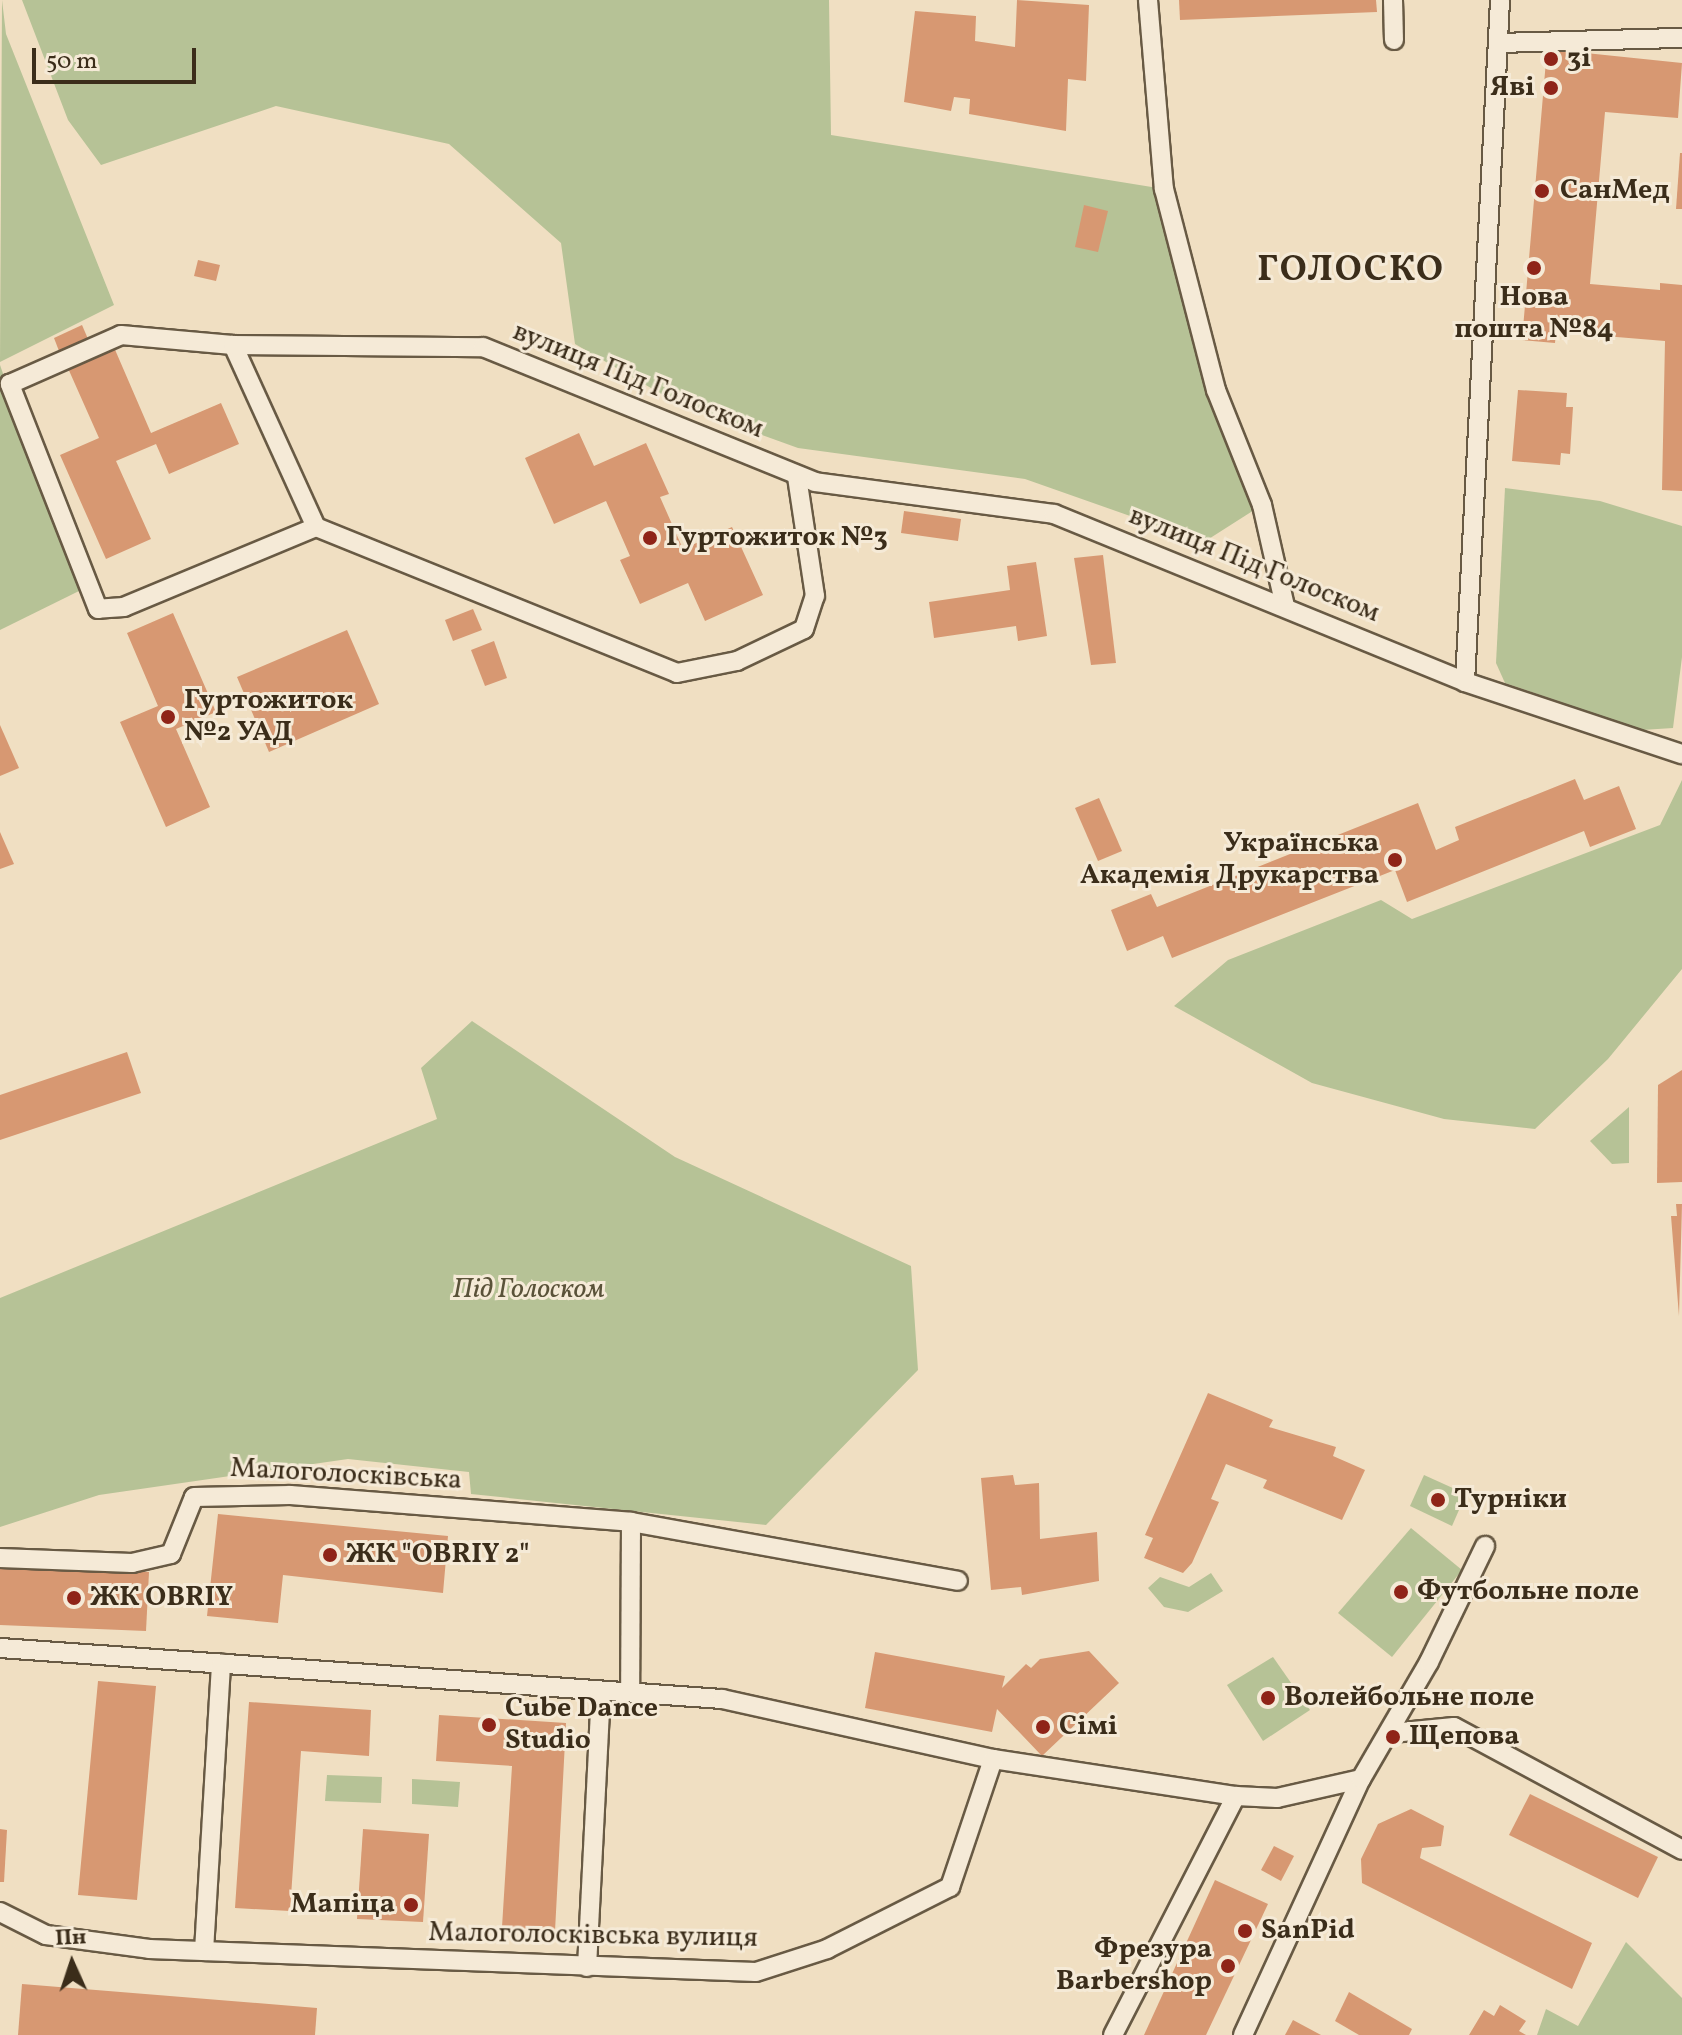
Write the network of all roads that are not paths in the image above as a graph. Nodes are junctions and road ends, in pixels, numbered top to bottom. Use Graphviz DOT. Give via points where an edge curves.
graph roads {
  1 [pos="1148,0"];
  2 [pos="1393,0"];
  3 [pos="1500,0"];
  4 [pos="1682,38"];
  5 [pos="1394,40"];
  6 [pos="1498,43"];
  7 [pos="233,345"];
  8 [pos="797,477"];
  9 [pos="316,527"];
  10 [pos="1285,606"];
  11 [pos="1465,682"];
  12 [pos="1682,754"];
  13 [pos="631,1522"];
  14 [pos="1485,1546"];
  15 [pos="0,1558"];
  16 [pos="958,1581"];
  17 [pos="0,1648"];
  18 [pos="221,1664"];
  19 [pos="601,1691"];
  20 [pos="630,1692"];
  21 [pos="1392,1733"];
  22 [pos="993,1759"];
  23 [pos="1361,1779"];
  24 [pos="1236,1796"];
  25 [pos="1682,1850"];
  26 [pos="0,1912"];
  27 [pos="204,1951"];
  28 [pos="587,1967"];
  29 [pos="1113,2035"];
  30 [pos="1243,2035"];
  1 -- 10 [label="street" via="1164,189 1216,390 1262,505"];
  2 -- 5 [label="street"];
  3 -- 6 [label="street"];
  4 -- 6 [label="street"];
  6 -- 11 [label="street"];
  7 -- 8 [label="street, вулиця Під Голоском" via="483,347"];
  7 -- 9 [label="street"];
  7 -- 9 [label="street, вулиця Під Голоском" via="121,335 10,384 98,609 124,607"];
  8 -- 9 [label="street" via="815,596 804,629 737,661 677,673"];
  8 -- 10 [label="street, вулиця Під Голоском" via="1054,514"];
  10 -- 11 [label="street, вулиця Під Голоском"];
  11 -- 12 [label="street, вулиця Під Голоском"];
  13 -- 15 [label="street, Малоголосківська" via="290,1495 194,1497 171,1554 132,1563"];
  13 -- 16 [label="street, Малоголосківська"];
  13 -- 20 [label="street"];
  14 -- 21 [label="street"];
  17 -- 18 [label="street"];
  18 -- 19 [label="street"];
  18 -- 27 [label="street"];
  19 -- 20 [label="street"];
  19 -- 28 [label="street"];
  20 -- 22 [label="street" via="722,1699"];
  21 -- 23 [label="street"];
  21 -- 25 [label="street" via="1454,1727"];
  22 -- 24 [label="street"];
  22 -- 28 [label="street, Малоголосківська вулиця" via="950,1887 859,1934 756,1972"];
  23 -- 24 [label="street" via="1277,1798"];
  23 -- 30 [label="street"];
  24 -- 29 [label="street"];
  26 -- 27 [label="street, Малоголосківська вулиця" via="46,1935"];
  27 -- 28 [label="street, Малоголосківська вулиця"];
}
